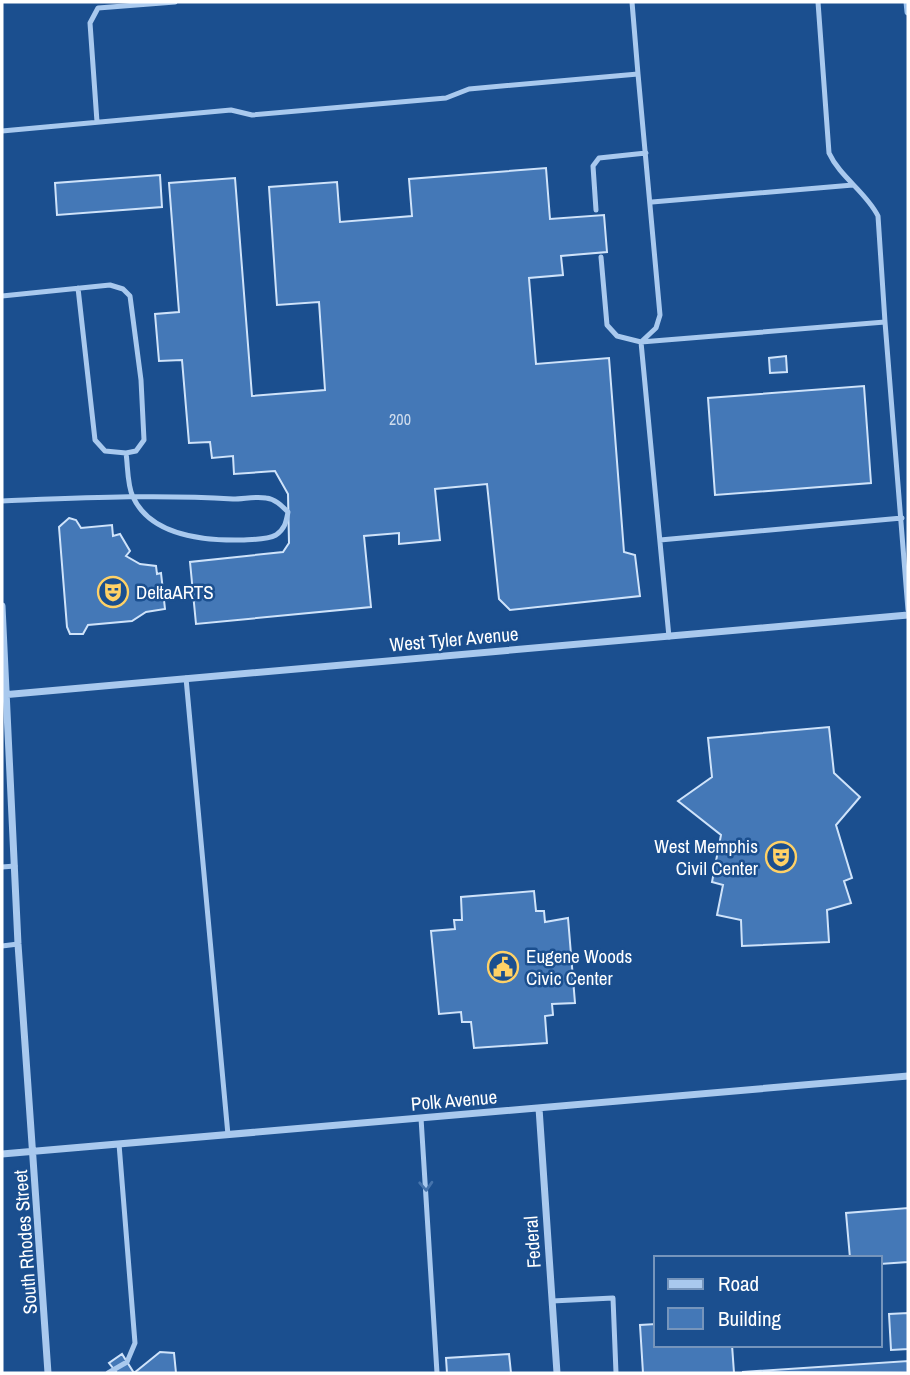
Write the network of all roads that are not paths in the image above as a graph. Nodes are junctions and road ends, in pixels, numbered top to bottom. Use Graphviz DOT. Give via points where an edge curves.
graph roads {
  1 [pos="175,2"];
  2 [pos="632,2"];
  3 [pos="818,2"];
  4 [pos="638,74"];
  5 [pos="97,122"];
  6 [pos="2,131"];
  7 [pos="646,153"];
  8 [pos="853,185"];
  9 [pos="652,202"];
  10 [pos="596,210"];
  11 [pos="601,257"];
  12 [pos="78,288"];
  13 [pos="2,296"];
  14 [pos="885,322"];
  15 [pos="642,342"];
  16 [pos="126,453"];
  17 [pos="132,496"];
  18 [pos="2,501"];
  19 [pos="902,518"];
  20 [pos="660,540"];
  21 [pos="2,606"];
  22 [pos="908,613"];
  23 [pos="669,637"];
  24 [pos="186,677"];
  25 [pos="5,695"];
  26 [pos="15,866"];
  27 [pos="2,867"];
  28 [pos="18,944"];
  29 [pos="2,946"];
  30 [pos="908,1076"];
  31 [pos="539,1108"];
  32 [pos="421,1118"];
  33 [pos="228,1135"];
  34 [pos="119,1144"];
  35 [pos="35,1151"];
  36 [pos="2,1154"];
  37 [pos="552,1301"];
  38 [pos="48,1373"];
  39 [pos="108,1373"];
  40 [pos="436,1373"];
  41 [pos="557,1373"];
  42 [pos="616,1373"];
  1 -- 5 [label="lane" via="98,8 93,14 89,23"];
  2 -- 4 [label="lane"];
  3 -- 8 [label="lane" via="829,153"];
  4 -- 5 [label="lane" via="468,89 446,98 252,115 231,110"];
  4 -- 7 [label="lane"];
  5 -- 6 [label="lane"];
  7 -- 9 [label="lane"];
  7 -- 10 [label="lane" via="595,161"];
  8 -- 9 [label="lane"];
  8 -- 14 [label="lane" via="878,216"];
  9 -- 15 [label="lane" via="660,315 656,328"];
  11 -- 15 [label="lane" via="607,326 617,336"];
  12 -- 13 [label="lane"];
  12 -- 16 [label="lane" via="95,440 105,451"];
  12 -- 16 [label="lane" via="110,285 130,296 144,440"];
  14 -- 15 [label="lane"];
  14 -- 19 [label="lane"];
  15 -- 20 [label="lane"];
  16 -- 17 [label="lane"];
  17 -- 17 [label="lane" via="266,498 288,512 285,525 274,536 191,537 148,516"];
  17 -- 18 [label="lane"];
  19 -- 20 [label="lane"];
  19 -- 22 [label="lane"];
  20 -- 23 [label="lane"];
  21 -- 25 [label="street, South Rhodes Street"];
  22 -- 23 [label="street, West Tyler Avenue"];
  23 -- 24 [label="street, West Tyler Avenue"];
  24 -- 25 [label="street, West Tyler Avenue"];
  24 -- 33 [label="lane"];
  25 -- 26 [label="street, South Rhodes Street"];
  26 -- 27 [label="lane"];
  26 -- 28 [label="street, South Rhodes Street"];
  28 -- 29 [label="lane"];
  28 -- 35 [label="street, South Rhodes Street"];
  30 -- 31 [label="street, Polk Avenue"];
  31 -- 32 [label="street, Polk Avenue"];
  31 -- 37 [label="street, Federal"];
  32 -- 33 [label="street, Polk Avenue"];
  32 -- 40 [label="lane, one-way"];
  33 -- 34 [label="street, Polk Avenue"];
  34 -- 35 [label="street, Polk Avenue"];
  34 -- 39 [label="lane" via="136,1330 127,1362"];
  35 -- 36 [label="street, Polk Avenue"];
  35 -- 38 [label="street, South Rhodes Street"];
  37 -- 41 [label="street, Federal"];
  37 -- 42 [label="lane" via="613,1298"];
}
